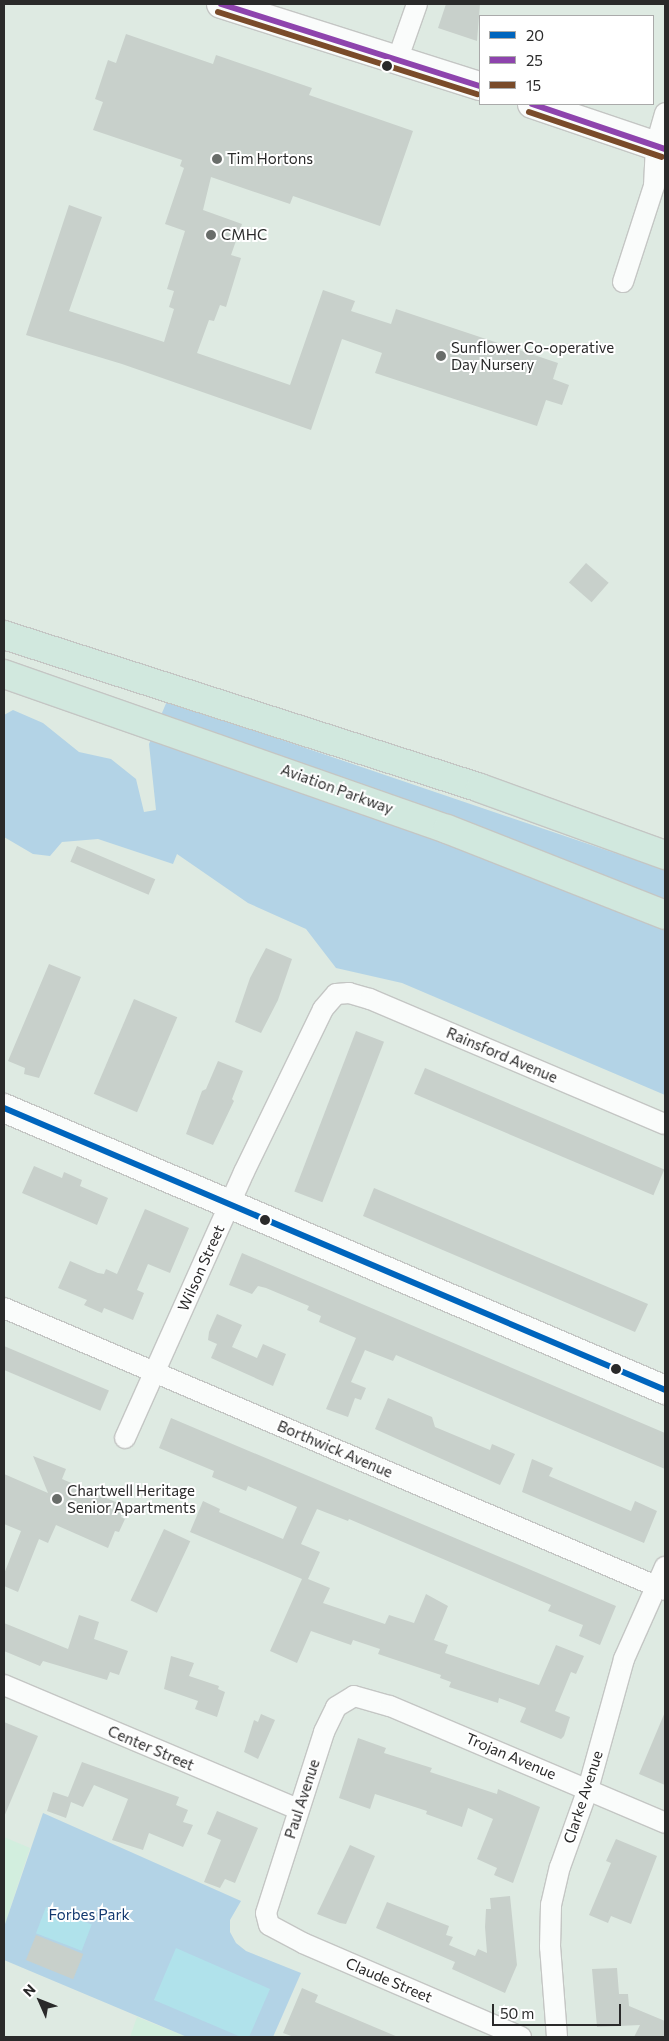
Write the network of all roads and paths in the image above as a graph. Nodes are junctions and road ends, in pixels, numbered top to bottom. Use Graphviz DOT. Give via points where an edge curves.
graph roads {
  1 [pos="221,4"];
  2 [pos="417,4"];
  3 [pos="398,58"];
  4 [pos="479,86"];
  5 [pos="535,105"];
  6 [pos="665,113"];
  7 [pos="660,147"];
  8 [pos="623,282"];
  9 [pos="4,635"];
  10 [pos="4,674"];
  11 [pos="665,855"];
  12 [pos="665,915"];
  13 [pos="336,994"];
  14 [pos="4,1108"];
  15 [pos="665,1124"];
  16 [pos="229,1204"];
  17 [pos="4,1308"];
  18 [pos="154,1372"];
  19 [pos="665,1390"];
  20 [pos="125,1438"];
  21 [pos="665,1567"];
  22 [pos="660,1588"];
  23 [pos="4,1685"];
  24 [pos="354,1696"];
  25 [pos="588,1790"];
  26 [pos="298,1809"];
  27 [pos="665,1823"];
  28 [pos="266,1913"];
  29 [pos="521,2037"];
  30 [pos="557,2037"];
  1 -- 3 [label="street"];
  2 -- 3 [label="street"];
  3 -- 4 [label="street"];
  5 -- 7 [label="street"];
  6 -- 7 [label="street"];
  7 -- 8 [label="street" via="654,186"];
  9 -- 11 [label="main road" via="480,788"];
  10 -- 12 [label="main road, Aviation Parkway" via="447,828"];
  13 -- 15 [label="street, Rainsford Avenue" via="349,993 370,999"];
  13 -- 16 [label="street, Wilson Street" via="323,1008"];
  14 -- 16 [label="street"];
  16 -- 18 [label="street, Wilson Street"];
  16 -- 19 [label="street"];
  17 -- 18 [label="street, Borthwick Avenue"];
  18 -- 20 [label="street, Wilson Street"];
  18 -- 22 [label="street, Borthwick Avenue"];
  21 -- 22 [label="street, Clarke Avenue"];
  22 -- 25 [label="street, Clarke Avenue" via="624,1659"];
  23 -- 26 [label="street, Center Street"];
  24 -- 25 [label="street, Trojan Avenue" via="390,1706"];
  24 -- 26 [label="street, Paul Avenue" via="336,1707"];
  25 -- 27 [label="street, Trojan Avenue"];
  25 -- 30 [label="street, Clarke Avenue" via="560,1867 551,1905 550,1947"];
  26 -- 28 [label="street, Paul Avenue"];
  28 -- 29 [label="street, Claude Street" via="270,1925 283,1934"];
}
